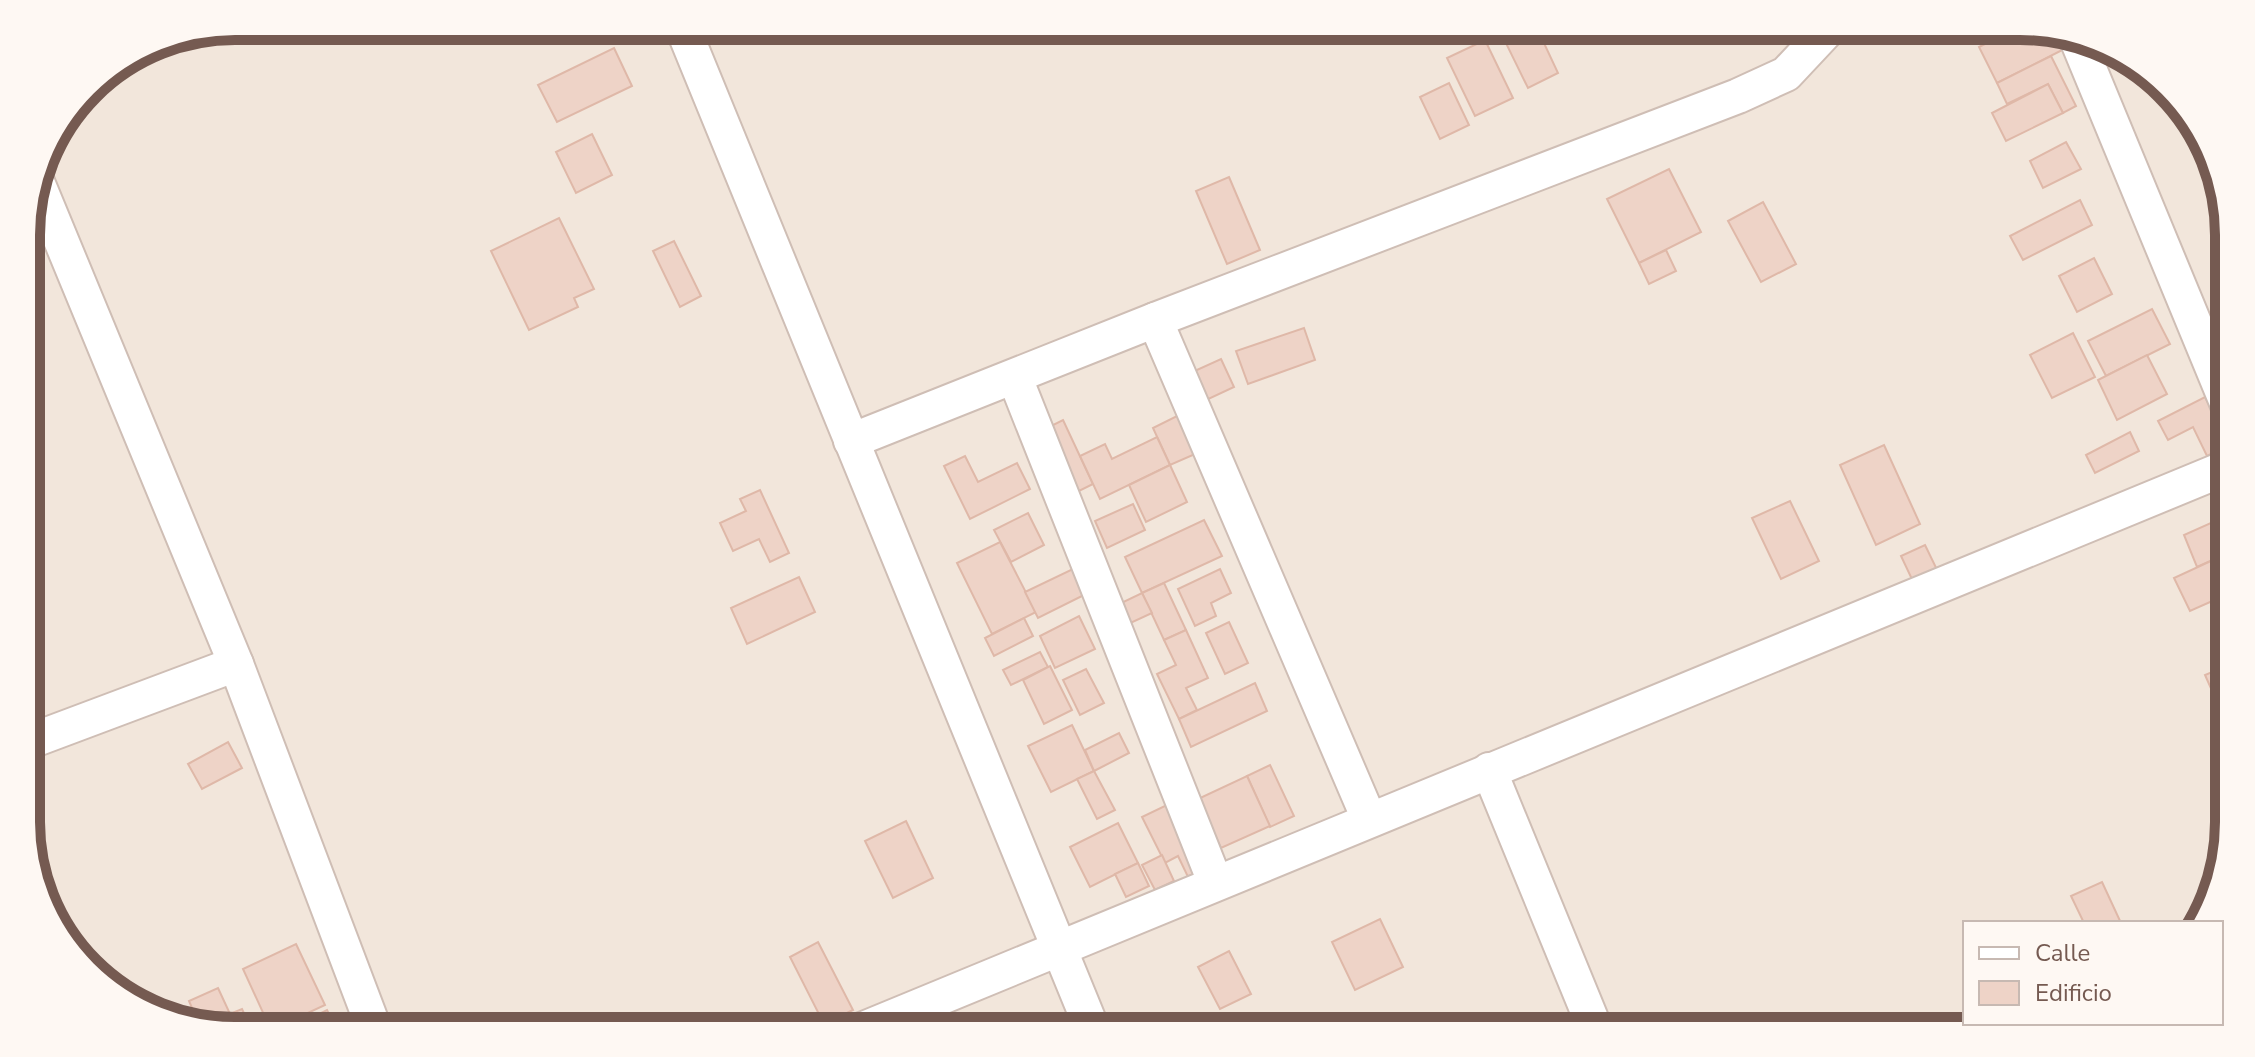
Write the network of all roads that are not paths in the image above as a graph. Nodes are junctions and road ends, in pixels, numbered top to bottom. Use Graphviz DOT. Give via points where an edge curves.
graph roads {
  1 [pos="688,40"];
  2 [pos="1818,40"];
  3 [pos="2081,50"];
  4 [pos="44,198"];
  5 [pos="1155,320"];
  6 [pos="2215,374"];
  7 [pos="1015,378"];
  8 [pos="851,441"];
  9 [pos="2215,472"];
  10 [pos="236,664"];
  11 [pos="40,738"];
  12 [pos="1489,770"];
  13 [pos="1369,819"];
  14 [pos="1215,882"];
  15 [pos="1058,947"];
  16 [pos="370,1017"];
  17 [pos="892,1017"];
  18 [pos="1087,1017"];
  19 [pos="1590,1017"];
  1 -- 8 [label="street"];
  2 -- 5 [label="street" via="1786,74 1738,96"];
  3 -- 6 [label="street"];
  4 -- 10 [label="street"];
  5 -- 7 [label="street"];
  5 -- 13 [label="street"];
  7 -- 8 [label="street"];
  7 -- 14 [label="street"];
  8 -- 15 [label="street"];
  9 -- 12 [label="street"];
  10 -- 11 [label="street"];
  10 -- 16 [label="street"];
  12 -- 13 [label="street"];
  12 -- 19 [label="street"];
  13 -- 14 [label="street"];
  14 -- 15 [label="street"];
  15 -- 17 [label="street"];
  15 -- 18 [label="street"];
}
